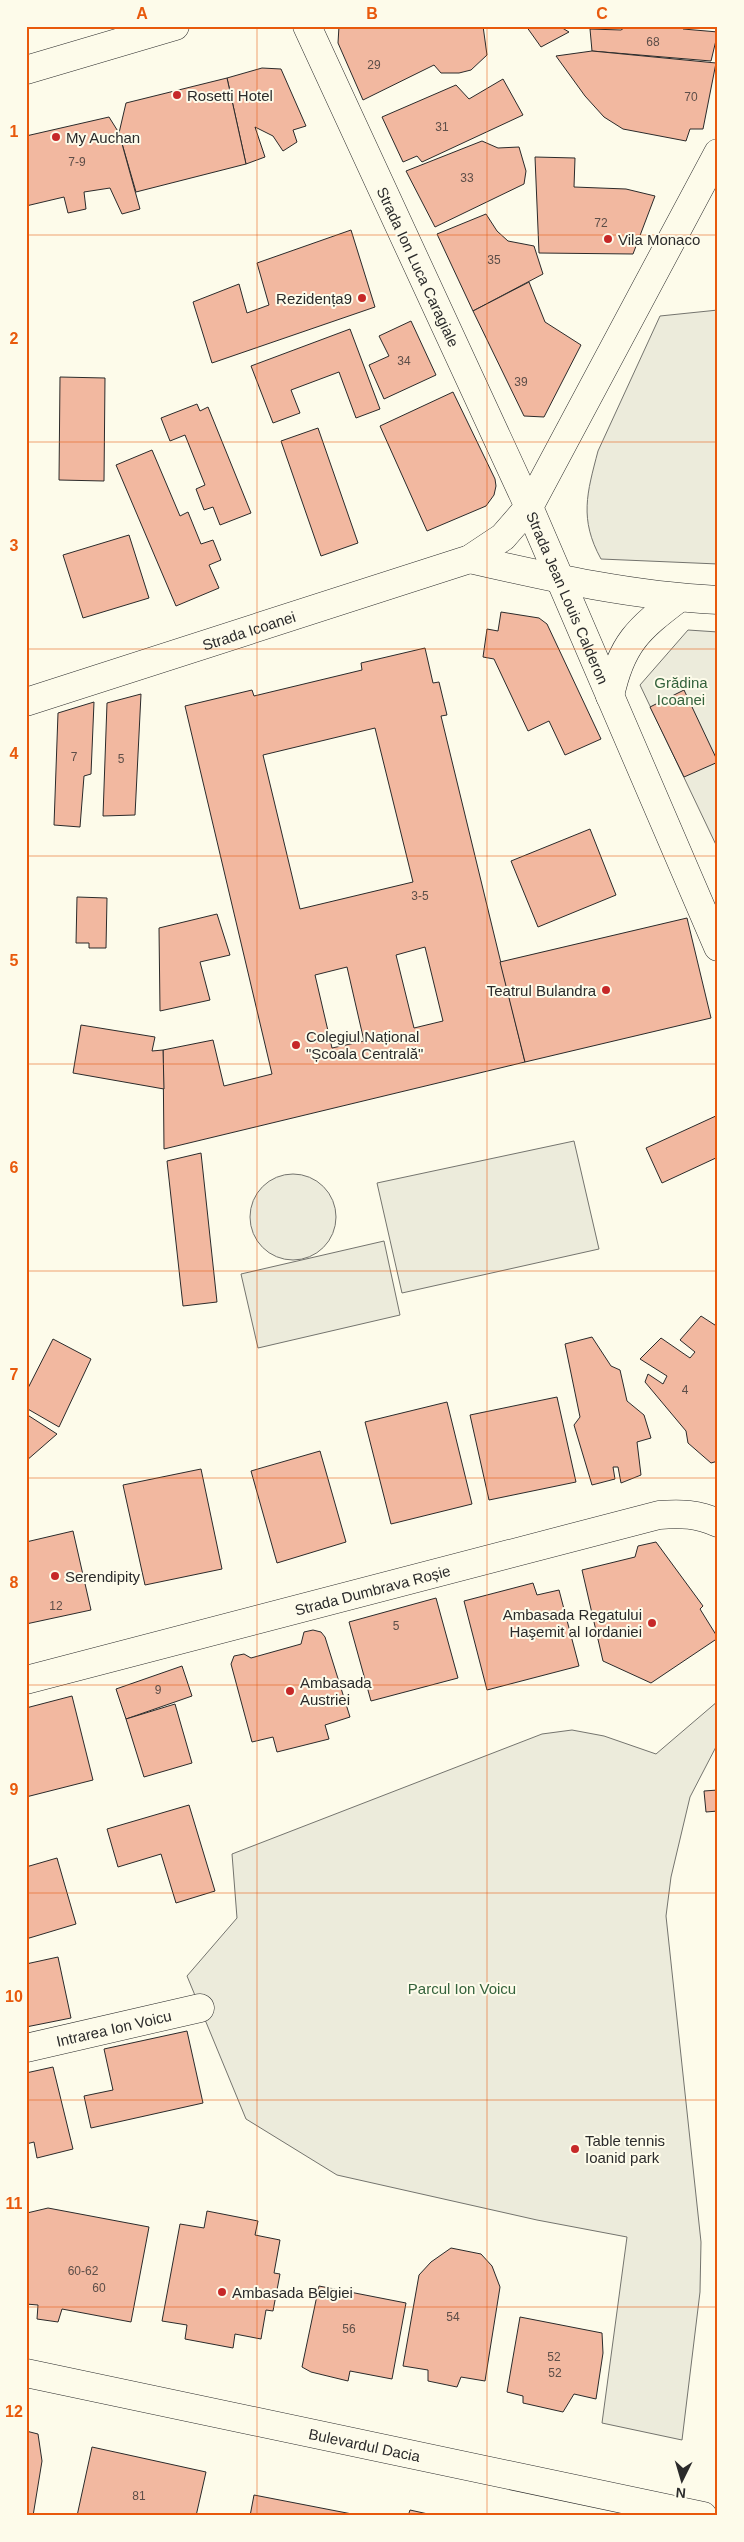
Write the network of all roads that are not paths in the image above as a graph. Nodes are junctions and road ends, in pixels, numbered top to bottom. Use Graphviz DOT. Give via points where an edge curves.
graph roads {
  1 [pos="175,26"];
  2 [pos="307,26"];
  3 [pos="26,70"];
  4 [pos="718,153"];
  5 [pos="529,507"];
  6 [pos="470,559"];
  7 [pos="562,580"];
  8 [pos="679,598"];
  9 [pos="718,600"];
  10 [pos="610,696"];
  11 [pos="26,702"];
  12 [pos="718,947"];
  13 [pos="718,1523"];
  14 [pos="26,1680"];
  15 [pos="200,2008"];
  16 [pos="26,2048"];
  17 [pos="26,2373"];
  18 [pos="703,2516"];
  1 -- 3 [label="street"];
  2 -- 5 [label="street, Strada Ion Luca Caragiale"];
  4 -- 5 [label="street, Strada Jean Louis Calderon"];
  5 -- 6 [label="street, Strada Icoanei" via="503,537"];
  5 -- 7 [label="street, Strada Jean Louis Calderon"];
  6 -- 7 [label="street"];
  6 -- 11 [label="street, Strada Icoanei"];
  7 -- 8 [label="street"];
  7 -- 10 [label="street, Strada Jean Louis Calderon"];
  8 -- 9 [label="street"];
  8 -- 10 [label="street" via="639,631 623,651"];
  10 -- 12 [label="street, Strada Jean Louis Calderon"];
  13 -- 14 [label="street, Strada Dumbrava Roșie" via="703,1516 660,1515"];
  15 -- 16 [label="street, Intrarea Ion Voicu"];
  17 -- 18 [label="street, Bulevardul Dacia"];
}
